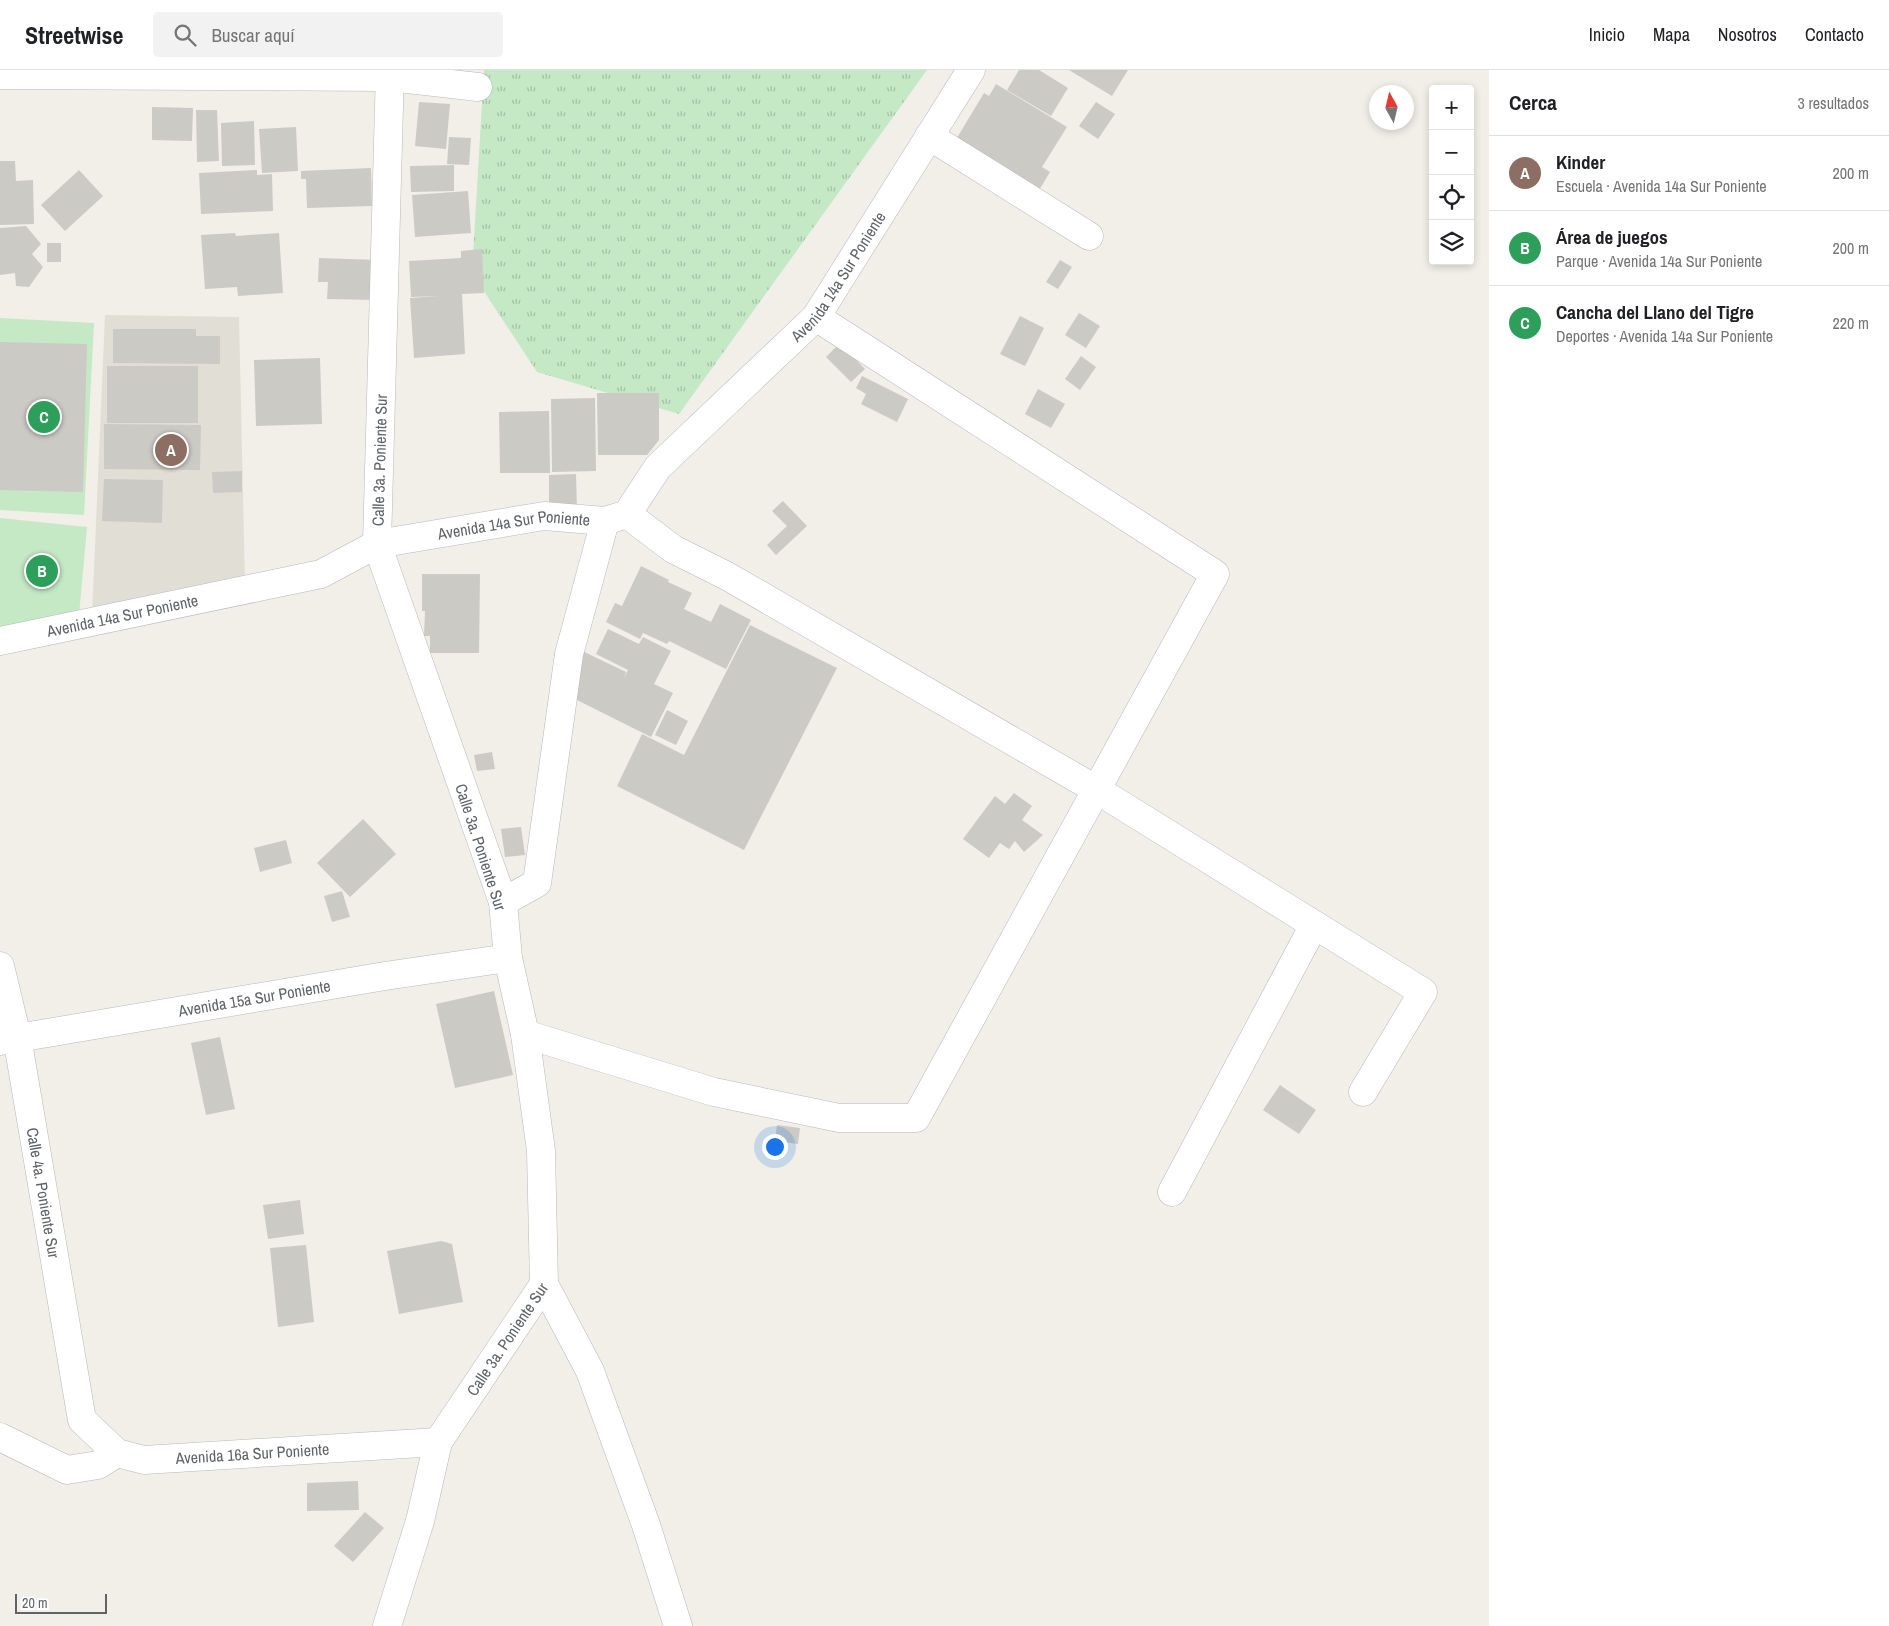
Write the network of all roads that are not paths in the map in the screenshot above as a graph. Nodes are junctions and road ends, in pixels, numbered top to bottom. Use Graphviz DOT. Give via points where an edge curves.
graph roads {
  1 [pos="971,70"];
  2 [pos="390,73"];
  3 [pos="0,75"];
  4 [pos="478,86"];
  5 [pos="929,136"];
  6 [pos="1089,236"];
  7 [pos="816,317"];
  8 [pos="616,518"];
  9 [pos="377,544"];
  10 [pos="0,640"];
  11 [pos="1097,790"];
  12 [pos="503,902"];
  13 [pos="1314,925"];
  14 [pos="508,958"];
  15 [pos="0,966"];
  16 [pos="525,1034"];
  17 [pos="9,1039"];
  18 [pos="1363,1092"];
  19 [pos="1172,1192"];
  20 [pos="544,1284"];
  21 [pos="82,1420"];
  22 [pos="0,1437"];
  23 [pos="438,1442"];
  24 [pos="117,1453"];
  25 [pos="387,1626"];
  26 [pos="678,1626"];
  1 -- 5 [label="street, Avenida 14a Sur Poniente"];
  2 -- 3 [label="street"];
  2 -- 4 [label="street"];
  2 -- 9 [label="street, Calle 3a. Poniente Sur"];
  5 -- 6 [label="street"];
  5 -- 7 [label="street, Avenida 14a Sur Poniente"];
  7 -- 8 [label="street, Avenida 14a Sur Poniente" via="658,467"];
  7 -- 11 [label="street" via="1215,574"];
  8 -- 9 [label="street, Avenida 14a Sur Poniente" via="544,516"];
  8 -- 11 [label="street" via="728,576"];
  8 -- 12 [label="street" via="568,654 536,883"];
  9 -- 10 [label="street, Avenida 14a Sur Poniente" via="321,574"];
  9 -- 12 [label="street, Calle 3a. Poniente Sur"];
  11 -- 13 [label="street"];
  11 -- 16 [label="street" via="916,1118 839,1118 714,1092"];
  12 -- 14 [label="street, Calle 3a. Poniente Sur"];
  13 -- 18 [label="street" via="1423,992"];
  13 -- 19 [label="street"];
  14 -- 16 [label="street, Calle 3a. Poniente Sur"];
  14 -- 17 [label="street, Avenida 15a Sur Poniente"];
  15 -- 17 [label="street, Calle 4a. Poniente Sur"];
  16 -- 20 [label="street, Calle 3a. Poniente Sur" via="541,1151"];
  17 -- 21 [label="street, Calle 4a. Poniente Sur"];
  20 -- 23 [label="street, Calle 3a. Poniente Sur"];
  20 -- 26 [label="street" via="590,1371 646,1525"];
  21 -- 24 [label="street, Avenida 16a Sur Poniente"];
  22 -- 24 [label="street" via="67,1470 98,1465"];
  23 -- 24 [label="street, Avenida 16a Sur Poniente" via="144,1460"];
  23 -- 25 [label="street, Calle 3a. Poniente Sur" via="420,1521"];
}
